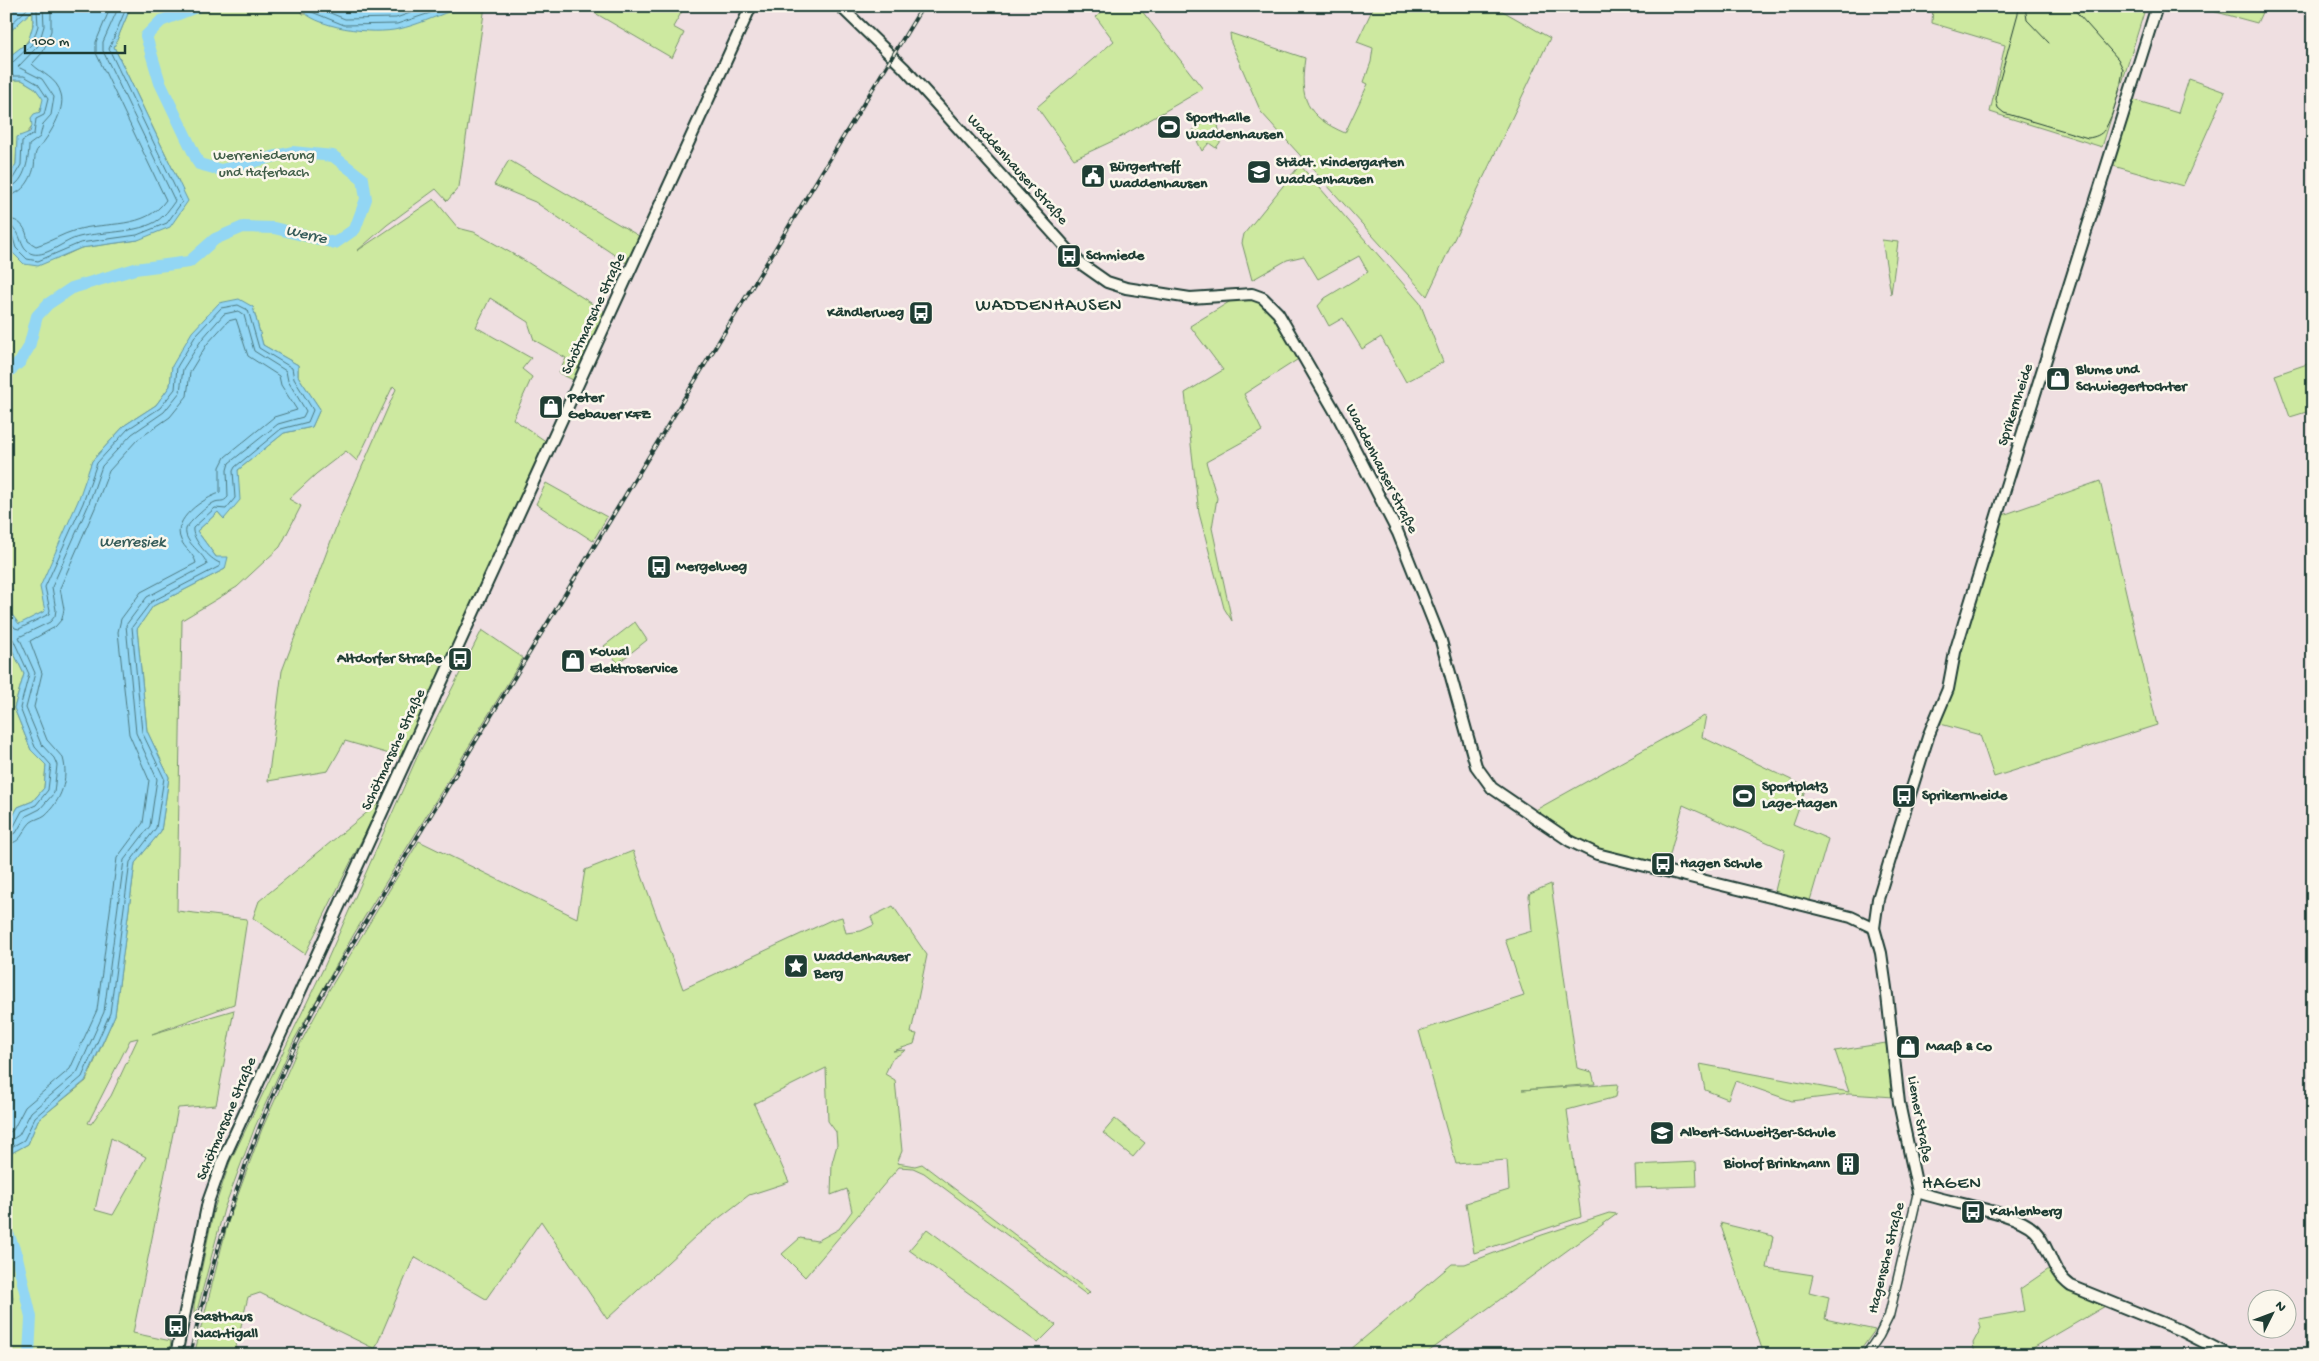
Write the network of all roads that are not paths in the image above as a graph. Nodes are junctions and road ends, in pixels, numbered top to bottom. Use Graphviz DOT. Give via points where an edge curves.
graph roads {
  1 [pos="751,6"];
  2 [pos="840,6"];
  3 [pos="2157,6"];
  4 [pos="1874,928"];
  5 [pos="1918,1192"];
  6 [pos="176,1355"];
  7 [pos="1866,1355"];
  8 [pos="2229,1355"];
  1 -- 6 [label="main road, Schötmarsche Straße" via="223,1160 208,1202"];
  2 -- 4 [label="main road, Waddenhauser Straße" via="893,56 1080,263 1094,274 1126,288 1190,298 1252,294 1262,298 1278,313 1340,420 1398,533 1441,641 1476,766 1492,788 1570,841 1597,854 1851,917"];
  3 -- 4 [label="main road, Sprikernheide" via="1955,652 1948,688 1929,734 1878,898"];
  4 -- 5 [label="main road, Liemer Straße" via="1886,986 1898,1103"];
  5 -- 7 [label="street, Hagensche Straße" via="1889,1316"];
  5 -- 8 [label="main road" via="2020,1220 2038,1234 2057,1274 2071,1286 2182,1331"];
}
